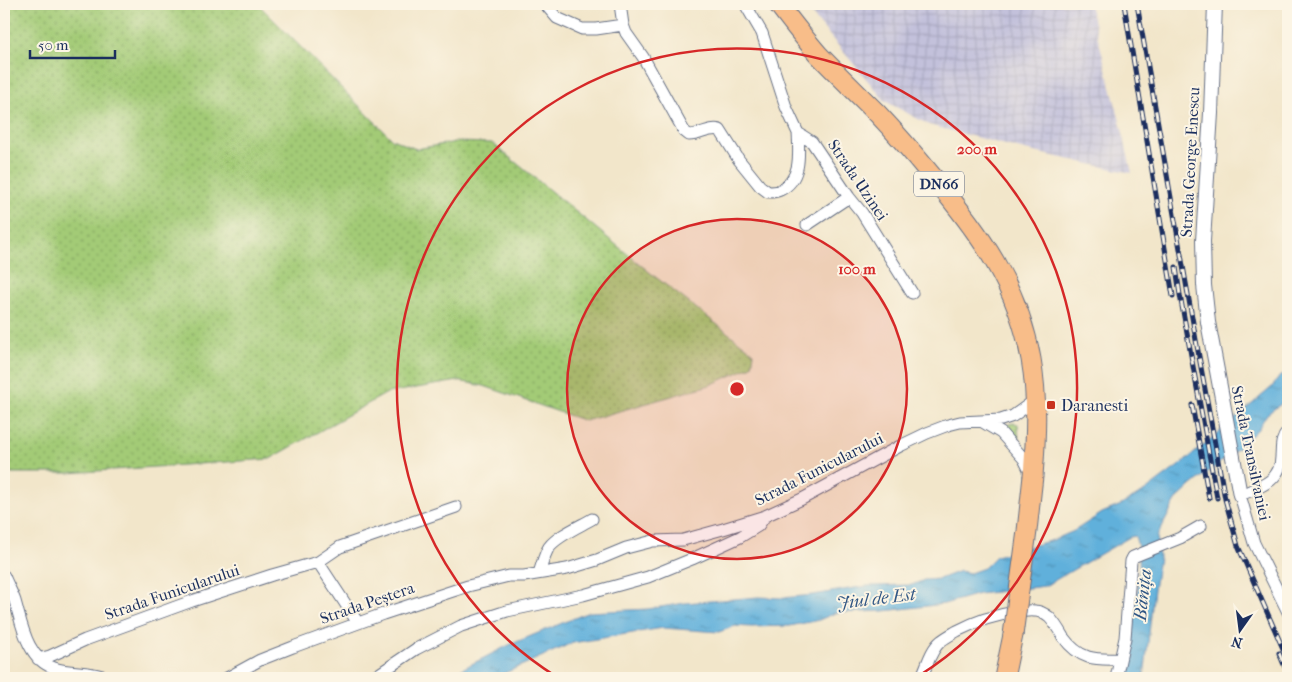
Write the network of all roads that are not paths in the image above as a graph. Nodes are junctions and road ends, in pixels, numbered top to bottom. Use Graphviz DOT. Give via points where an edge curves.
graph roads {
  1 [pos="546,4"];
  2 [pos="620,4"];
  3 [pos="745,4"];
  4 [pos="778,4"];
  5 [pos="1215,4"];
  6 [pos="622,25"];
  7 [pos="798,133"];
  8 [pos="849,197"];
  9 [pos="807,226"];
  10 [pos="912,294"];
  11 [pos="1208,322"];
  12 [pos="1035,400"];
  13 [pos="981,421"];
  14 [pos="1288,431"];
  15 [pos="1033,469"];
  16 [pos="1240,495"];
  17 [pos="456,508"];
  18 [pos="765,516"];
  19 [pos="592,519"];
  20 [pos="1201,526"];
  21 [pos="318,562"];
  22 [pos="539,573"];
  23 [pos="4,576"];
  24 [pos="524,576"];
  25 [pos="1288,612"];
  26 [pos="358,623"];
  27 [pos="38,659"];
  28 [pos="1120,659"];
  29 [pos="107,678"];
  30 [pos="227,678"];
  31 [pos="373,678"];
  32 [pos="921,678"];
  33 [pos="1004,678"];
  34 [pos="1116,678"];
  1 -- 6 [label="street" via="557,18 582,29"];
  2 -- 6 [label="street"];
  3 -- 7 [label="street, Strada Uzinei" via="762,33"];
  4 -- 12 [label="main road, DN66" via="818,53 908,148 969,221 992,255 1006,281 1024,329"];
  5 -- 11 [label="street, Strada George Enescu" via="1203,241"];
  6 -- 7 [label="street" via="684,132 695,135 715,128 720,130 739,160 768,192 780,191 792,181 798,168"];
  7 -- 8 [label="street, Strada Uzinei" via="812,142"];
  8 -- 9 [label="street"];
  8 -- 10 [label="street, Strada Uzinei"];
  11 -- 16 [label="street, Strada Transilvaniei"];
  12 -- 13 [label="street, Strada Funicularului" via="1013,416"];
  12 -- 15 [label="main road, DN66"];
  13 -- 15 [label="street" via="1001,434"];
  13 -- 18 [label="street, Strada Funicularului" via="960,422 928,433"];
  14 -- 16 [label="street" via="1281,445 1279,469 1272,480"];
  15 -- 33 [label="main road, DN66, bridge" via="1013,635"];
  16 -- 25 [label="street, Strada Transilvaniei" via="1254,543"];
  17 -- 21 [label="street, Strada Funicularului" via="340,547"];
  18 -- 22 [label="street, Strada Funicularului" via="682,540 653,541 567,569"];
  18 -- 31 [label="street" via="758,526 740,537 648,577 507,611 461,626 416,649"];
  19 -- 22 [label="street" via="550,545"];
  20 -- 28 [label="street" via="1131,561 1128,613"];
  21 -- 26 [label="street"];
  21 -- 27 [label="street, Strada Funicularului" via="192,601"];
  22 -- 24 [label="street, Strada Funicularului"];
  23 -- 27 [label="street" via="26,637"];
  24 -- 26 [label="street, Strada Peștera" via="509,576 468,586"];
  26 -- 30 [label="street, Strada Peștera" via="260,660"];
  27 -- 29 [label="street" via="55,668"];
  28 -- 32 [label="street" via="1097,660 1082,655 1049,617 1029,611 983,619 940,641"];
  28 -- 34 [label="street"];
}
